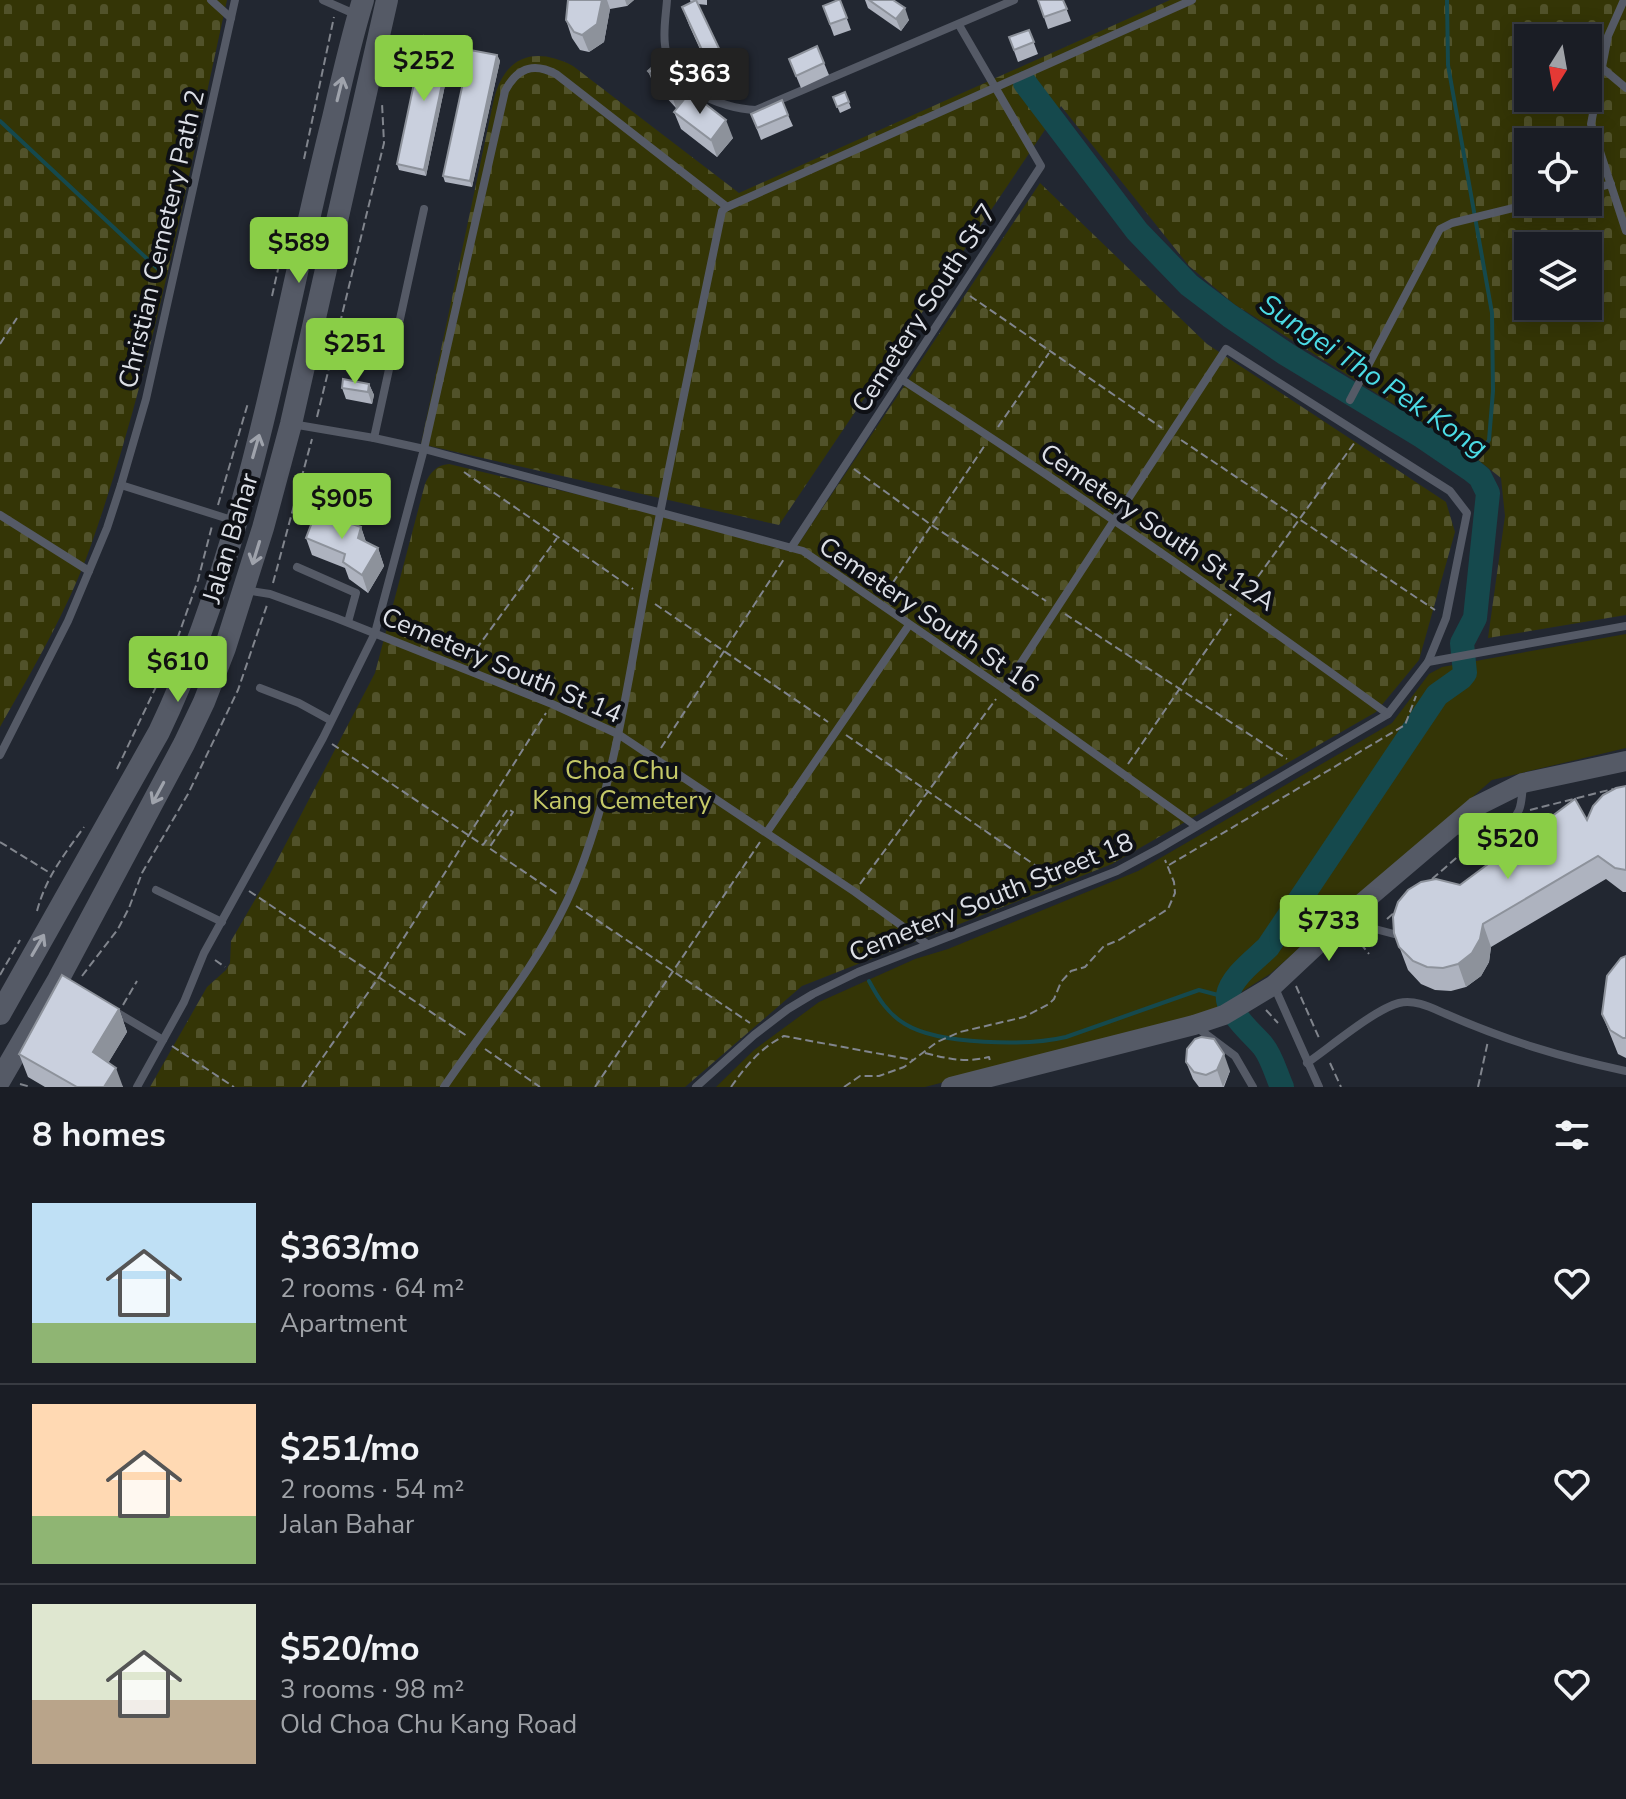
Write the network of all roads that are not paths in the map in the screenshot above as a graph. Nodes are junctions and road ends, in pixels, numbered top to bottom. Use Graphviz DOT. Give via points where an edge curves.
graph roads {
  1 [pos="211,0"];
  2 [pos="235,0"];
  3 [pos="323,0"];
  4 [pos="387,0"];
  5 [pos="667,0"];
  6 [pos="1014,0"];
  7 [pos="1192,0"];
  8 [pos="1624,0"];
  9 [pos="361,8"];
  10 [pos="231,18"];
  11 [pos="959,25"];
  12 [pos="1602,63"];
  13 [pos="1602,68"];
  14 [pos="994,88"];
  15 [pos="1626,88"];
  16 [pos="1593,112"];
  17 [pos="352,155"];
  18 [pos="321,163"];
  19 [pos="1611,184"];
  20 [pos="1602,186"];
  21 [pos="727,207"];
  22 [pos="1514,208"];
  23 [pos="424,209"];
  24 [pos="1626,231"];
  25 [pos="901,379"];
  26 [pos="1350,400"];
  27 [pos="291,424"];
  28 [pos="374,438"];
  29 [pos="424,449"];
  30 [pos="121,485"];
  31 [pos="660,512"];
  32 [pos="0,515"];
  33 [pos="235,521"];
  34 [pos="1115,521"];
  35 [pos="791,548"];
  36 [pos="297,567"];
  37 [pos="89,571"];
  38 [pos="245,590"];
  39 [pos="348,622"];
  40 [pos="909,625"];
  41 [pos="1626,626"];
  42 [pos="375,633"];
  43 [pos="1428,662"];
  44 [pos="260,688"];
  45 [pos="1004,689"];
  46 [pos="1388,714"];
  47 [pos="330,720"];
  48 [pos="618,734"];
  49 [pos="0,755"];
  50 [pos="1626,761"];
  51 [pos="1523,783"];
  52 [pos="1196,826"];
  53 [pos="1454,828"];
  54 [pos="767,832"];
  55 [pos="156,890"];
  56 [pos="1348,915"];
  57 [pos="222,922"];
  58 [pos="1394,934"];
  59 [pos="927,944"];
  60 [pos="1274,985"];
  61 [pos="107,1007"];
  62 [pos="0,1014"];
  63 [pos="1194,1025"];
  64 [pos="163,1040"];
  65 [pos="1307,1063"];
  66 [pos="1626,1071"];
  67 [pos="9,1082"];
  68 [pos="137,1087"];
  69 [pos="444,1087"];
  70 [pos="696,1087"];
  71 [pos="951,1087"];
  72 [pos="1253,1087"];
  73 [pos="1319,1087"];
  1 -- 10 [label="lane"];
  2 -- 10 [label="lane, Christian Cemetery Path 2"];
  3 -- 9 [label="lane"];
  4 -- 17 [label="main road, Jalan Bahar"];
  5 -- 11 [label="lane" via="665,45 677,74 713,101 740,109 768,106"];
  6 -- 11 [label="lane"];
  7 -- 14 [label="lane"];
  8 -- 12 [label="lane"];
  18 -- 9 [label="main road, Jalan Bahar, one-way"];
  10 -- 30 [label="lane, Christian Cemetery Path 2" via="146,399"];
  11 -- 14 [label="lane"];
  13 -- 15 [label="lane"];
  14 -- 21 [label="lane"];
  14 -- 25 [label="lane, Cemetery South St 7" via="1041,166"];
  16 -- 19 [label="lane" via="1591,124"];
  17 -- 18 [label="main road" via="336,171"];
  17 -- 27 [label="main road, Jalan Bahar"];
  33 -- 18 [label="main road, Jalan Bahar, one-way" via="265,417"];
  19 -- 20 [label="lane"];
  19 -- 24 [label="lane"];
  21 -- 29 [label="lane" via="556,74 531,68 511,78"];
  21 -- 31 [label="lane" via="722,211"];
  22 -- 26 [label="lane" via="1440,229"];
  23 -- 28 [label="lane"];
  25 -- 34 [label="lane, Cemetery South St 12A"];
  25 -- 35 [label="lane, Cemetery South St 7"];
  27 -- 28 [label="lane, Cemetery South St 16"];
  27 -- 38 [label="main road, Jalan Bahar, one-way"];
  28 -- 29 [label="lane, Cemetery South St 16"];
  29 -- 31 [label="lane, Cemetery South St 16"];
  29 -- 42 [label="lane"];
  30 -- 33 [label="lane"];
  30 -- 37 [label="lane, Christian Cemetery Path 2"];
  31 -- 35 [label="lane, Cemetery South St 16"];
  31 -- 48 [label="lane"];
  32 -- 37 [label="lane"];
  62 -- 33 [label="main road, Jalan Bahar, one-way" via="164,721 199,638"];
  34 -- 43 [label="lane, Cemetery South Street 18" via="1226,349 1450,491 1467,513 1446,618"];
  34 -- 45 [label="lane"];
  34 -- 46 [label="lane, Cemetery South St 12A"];
  35 -- 40 [label="lane, Cemetery South St 16" via="803,551"];
  36 -- 39 [label="lane" via="356,593"];
  37 -- 49 [label="lane"];
  38 -- 39 [label="lane, Cemetery South St 14"];
  38 -- 67 [label="main road, Jalan Bahar, one-way" via="198,716"];
  39 -- 42 [label="lane, Cemetery South St 14"];
  40 -- 45 [label="lane, Cemetery South St 16"];
  40 -- 54 [label="lane"];
  41 -- 43 [label="lane"];
  42 -- 47 [label="lane"];
  42 -- 48 [label="lane, Cemetery South St 14"];
  43 -- 46 [label="lane, Cemetery South Street 18"];
  44 -- 47 [label="lane"];
  45 -- 52 [label="lane, Cemetery South St 16"];
  46 -- 52 [label="lane, Cemetery South Street 18"];
  47 -- 57 [label="lane"];
  48 -- 54 [label="lane, Cemetery South St 14"];
  48 -- 69 [label="lane" via="567,901 520,984"];
  50 -- 51 [label="street"];
  51 -- 53 [label="street" via="1475,807"];
  51 -- 53 [label="lane" via="1518,813 1498,832 1471,836"];
  52 -- 59 [label="lane, Cemetery South Street 18" via="1117,871"];
  53 -- 56 [label="street"];
  54 -- 59 [label="lane, Cemetery South St 14"];
  55 -- 57 [label="lane"];
  56 -- 58 [label="lane"];
  56 -- 60 [label="street"];
  57 -- 64 [label="lane"];
  59 -- 70 [label="lane, Cemetery South Street 18" via="813,994 761,1030"];
  60 -- 63 [label="street" via="1224,1015"];
  60 -- 65 [label="lane"];
  61 -- 64 [label="lane"];
  63 -- 71 [label="street"];
  63 -- 72 [label="lane" via="1235,1056"];
  64 -- 68 [label="lane"];
  65 -- 66 [label="lane" via="1381,1012 1409,1002 1562,1058"];
  65 -- 73 [label="lane"];
}
